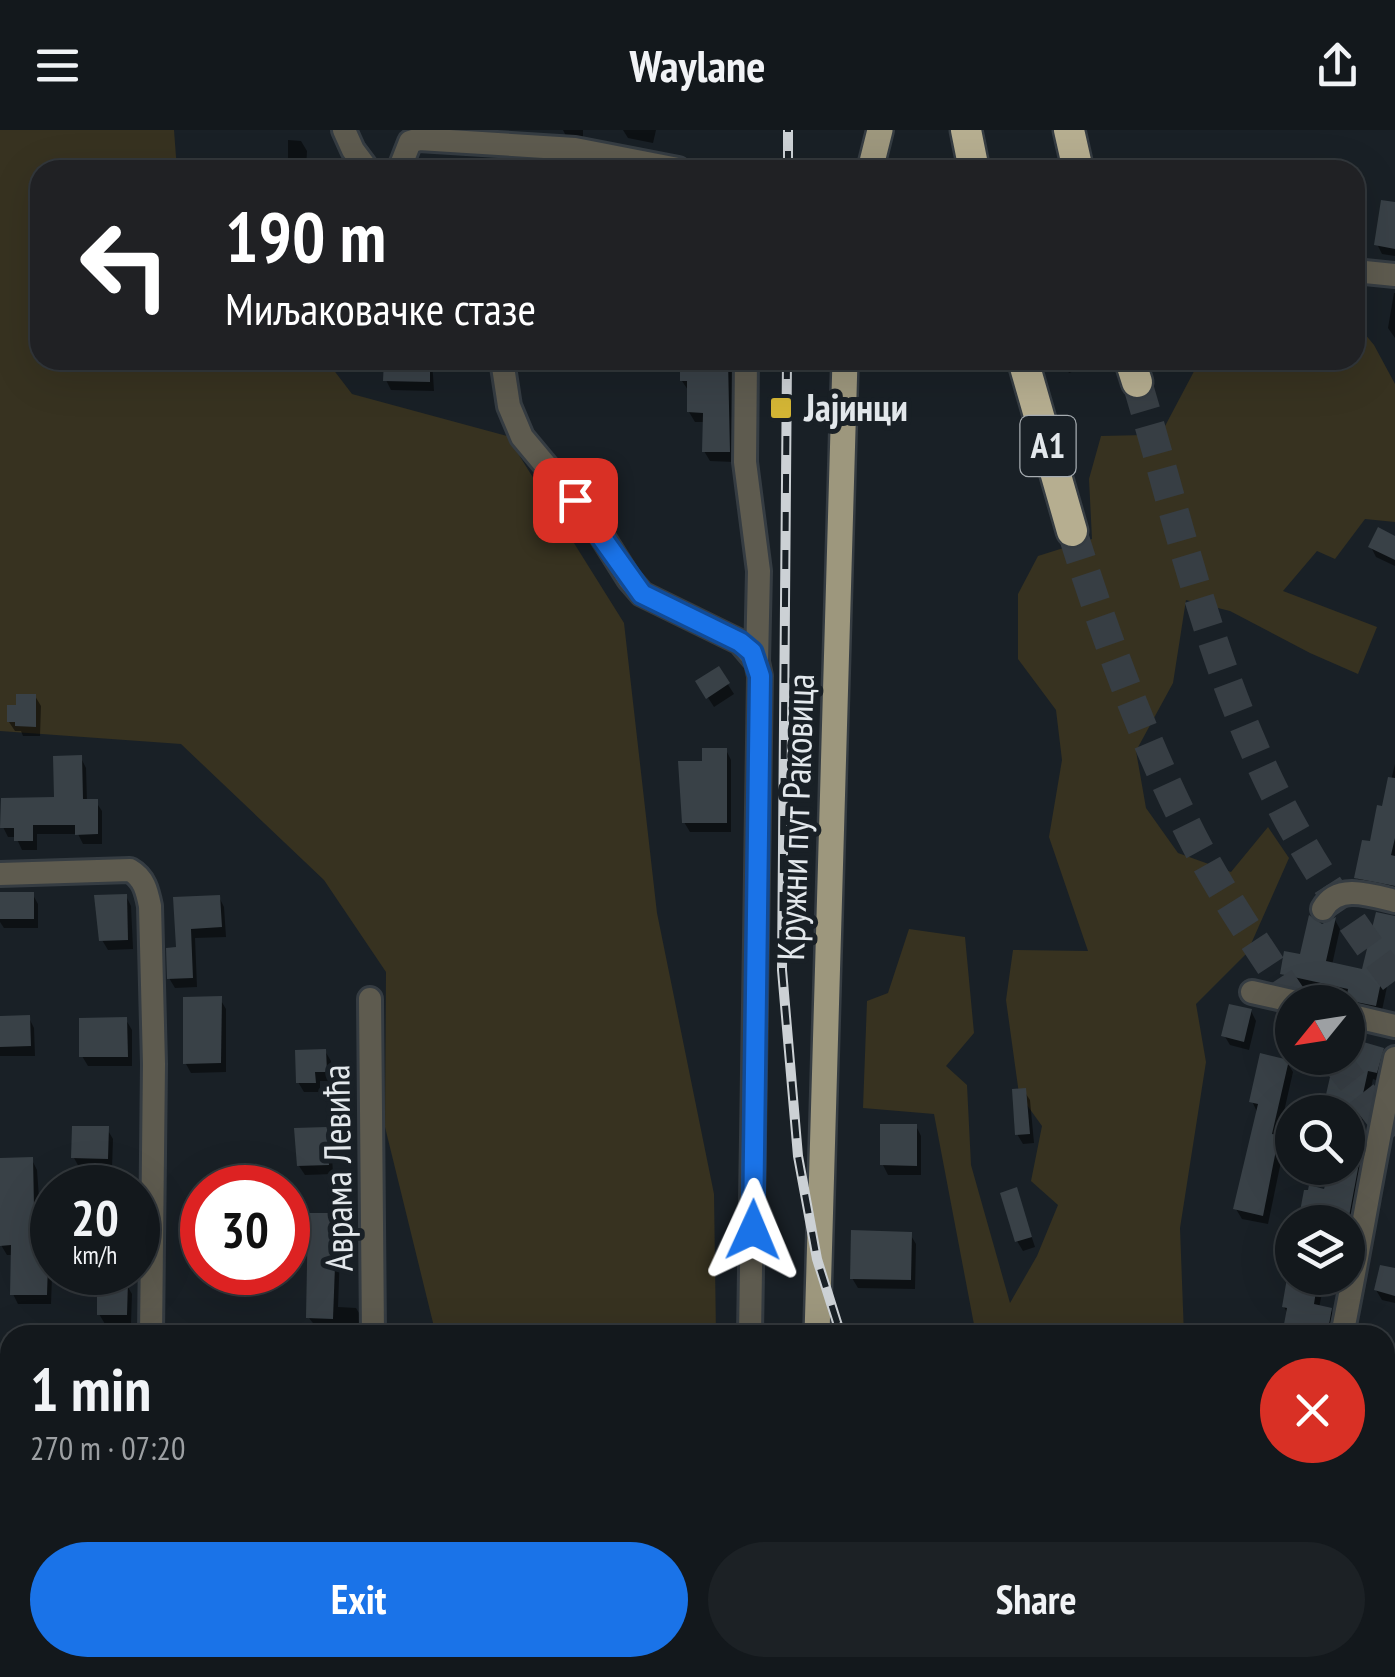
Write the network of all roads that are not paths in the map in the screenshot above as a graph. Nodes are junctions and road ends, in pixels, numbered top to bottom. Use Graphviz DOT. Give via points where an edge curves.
graph roads {
  1 [pos="880,130"];
  2 [pos="966,130"];
  3 [pos="1069,130"];
  4 [pos="344,131"];
  5 [pos="362,160"];
  6 [pos="402,160"];
  7 [pos="634,160"];
  8 [pos="872,160"];
  9 [pos="972,160"];
  10 [pos="1076,160"];
  11 [pos="1365,272"];
  12 [pos="1395,276"];
  13 [pos="504,370"];
  14 [pos="746,370"];
  15 [pos="845,370"];
  16 [pos="1026,370"];
  17 [pos="1072,532"];
  18 [pos="757,662"];
  19 [pos="0,874"];
  20 [pos="1395,901"];
  21 [pos="1323,909"];
  22 [pos="1252,992"];
  23 [pos="1275,997"];
  24 [pos="370,999"];
  25 [pos="1365,1019"];
  26 [pos="1395,1026"];
  27 [pos="1395,1058"];
  28 [pos="151,1325"];
  29 [pos="373,1325"];
  30 [pos="750,1325"];
  31 [pos="817,1325"];
  32 [pos="1344,1325"];
  1 -- 8 [label="main road"];
  2 -- 9 [label="highway"];
  3 -- 10 [label="highway"];
  4 -- 5 [label="street"];
  6 -- 7 [label="street" via="410,142 419,139 575,148"];
  11 -- 12 [label="street"];
  13 -- 18 [label="street" via="522,437 642,594 740,642"];
  14 -- 18 [label="street" via="745,462 760,571"];
  15 -- 31 [label="main road, Кружни пут Раковица"];
  16 -- 17 [label="highway, A1"];
  18 -- 30 [label="street"];
  19 -- 28 [label="street" via="130,870 150,906"];
  20 -- 21 [label="street" via="1358,892 1333,896"];
  22 -- 23 [label="street"];
  24 -- 29 [label="street, Аврама Левића"];
  25 -- 26 [label="street"];
  27 -- 32 [label="street"];
}
